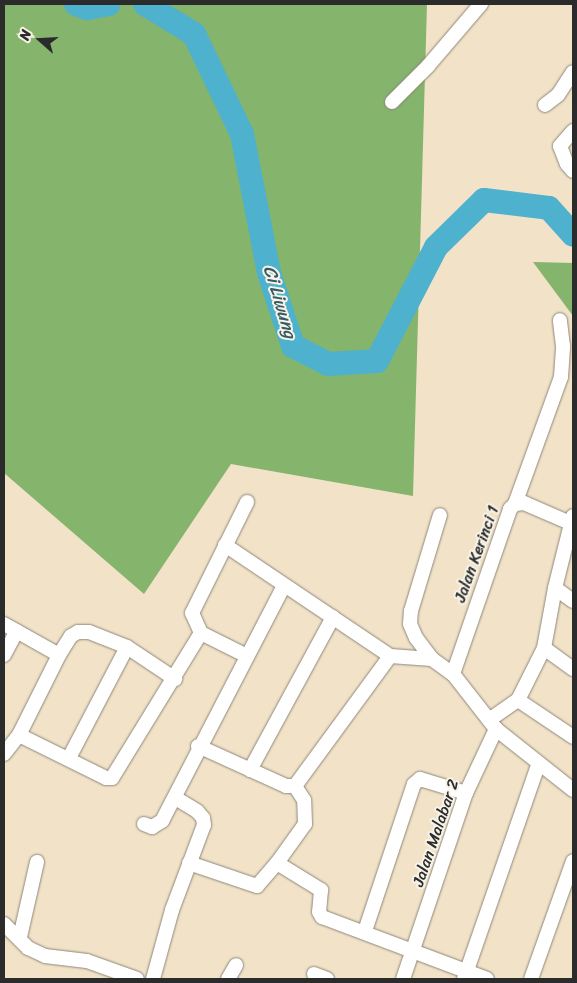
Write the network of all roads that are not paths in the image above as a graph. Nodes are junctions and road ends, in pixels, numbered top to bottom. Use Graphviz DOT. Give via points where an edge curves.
graph roads {
  1 [pos="481,4"];
  2 [pos="573,72"];
  3 [pos="392,102"];
  4 [pos="545,105"];
  5 [pos="573,130"];
  6 [pos="573,172"];
  7 [pos="560,320"];
  8 [pos="247,502"];
  9 [pos="515,504"];
  10 [pos="440,515"];
  11 [pos="571,526"];
  12 [pos="225,546"];
  13 [pos="284,586"];
  14 [pos="555,588"];
  15 [pos="573,601"];
  16 [pos="334,617"];
  17 [pos="4,624"];
  18 [pos="17,631"];
  19 [pos="201,633"];
  20 [pos="127,647"];
  21 [pos="544,648"];
  22 [pos="4,655"];
  23 [pos="59,655"];
  24 [pos="247,656"];
  25 [pos="390,656"];
  26 [pos="432,659"];
  27 [pos="573,669"];
  28 [pos="453,674"];
  29 [pos="175,679"];
  30 [pos="518,700"];
  31 [pos="493,725"];
  32 [pos="19,735"];
  33 [pos="573,737"];
  34 [pos="198,746"];
  35 [pos="4,754"];
  36 [pos="68,758"];
  37 [pos="538,765"];
  38 [pos="250,770"];
  39 [pos="295,786"];
  40 [pos="573,790"];
  41 [pos="466,793"];
  42 [pos="175,798"];
  43 [pos="144,824"];
  44 [pos="573,861"];
  45 [pos="37,862"];
  46 [pos="189,863"];
  47 [pos="277,863"];
  48 [pos="4,924"];
  49 [pos="365,931"];
  50 [pos="20,937"];
  51 [pos="414,951"];
  52 [pos="236,965"];
  53 [pos="466,975"];
  54 [pos="137,979"];
  55 [pos="153,979"];
  56 [pos="228,979"];
  57 [pos="403,979"];
  58 [pos="487,979"];
  59 [pos="531,979"];
  1 -- 3 [label="street"];
  2 -- 4 [label="street" via="558,95"];
  5 -- 6 [label="street" via="560,146 566,164"];
  7 -- 9 [label="street" via="563,346 561,377"];
  8 -- 12 [label="street"];
  9 -- 11 [label="street, Jalan Kerinci 1" via="527,503"];
  9 -- 28 [label="street, Jalan Kerinci 1" via="508,513"];
  10 -- 26 [label="street" via="410,624"];
  11 -- 14 [label="street"];
  12 -- 13 [label="street"];
  12 -- 19 [label="street" via="192,614"];
  13 -- 16 [label="street"];
  13 -- 24 [label="street"];
  14 -- 15 [label="street"];
  14 -- 21 [label="street"];
  16 -- 25 [label="street"];
  16 -- 38 [label="street"];
  17 -- 18 [label="street"];
  18 -- 22 [label="street"];
  18 -- 23 [label="street"];
  19 -- 24 [label="street"];
  19 -- 29 [label="street"];
  20 -- 23 [label="street" via="89,632 78,632 71,636"];
  20 -- 29 [label="street"];
  20 -- 36 [label="street"];
  21 -- 27 [label="street"];
  21 -- 30 [label="street"];
  23 -- 32 [label="street"];
  24 -- 34 [label="street"];
  25 -- 26 [label="street"];
  25 -- 39 [label="street"];
  26 -- 28 [label="street"];
  28 -- 31 [label="street"];
  29 -- 36 [label="street" via="117,774 106,778"];
  30 -- 31 [label="street"];
  30 -- 33 [label="street"];
  31 -- 37 [label="street"];
  31 -- 41 [label="street, Jalan Malabar 2"];
  32 -- 35 [label="street"];
  32 -- 36 [label="street"];
  34 -- 38 [label="street"];
  34 -- 42 [label="street"];
  37 -- 40 [label="street"];
  37 -- 53 [label="street"];
  38 -- 39 [label="street" via="286,786"];
  39 -- 47 [label="street" via="304,800 305,824"];
  41 -- 49 [label="street" via="420,780 414,784"];
  41 -- 51 [label="street, Jalan Malabar 2"];
  42 -- 43 [label="street" via="158,825"];
  42 -- 46 [label="street" via="204,818"];
  44 -- 59 [label="street"];
  45 -- 50 [label="street"];
  46 -- 47 [label="street" via="257,886"];
  46 -- 55 [label="street"];
  47 -- 49 [label="street" via="321,890 319,912 322,917"];
  48 -- 50 [label="street"];
  49 -- 51 [label="street"];
  50 -- 54 [label="street" via="28,948 45,956 87,961"];
  51 -- 53 [label="street"];
  51 -- 57 [label="street, Jalan Malabar 2"];
  52 -- 56 [label="street"];
  53 -- 58 [label="street"];
}
